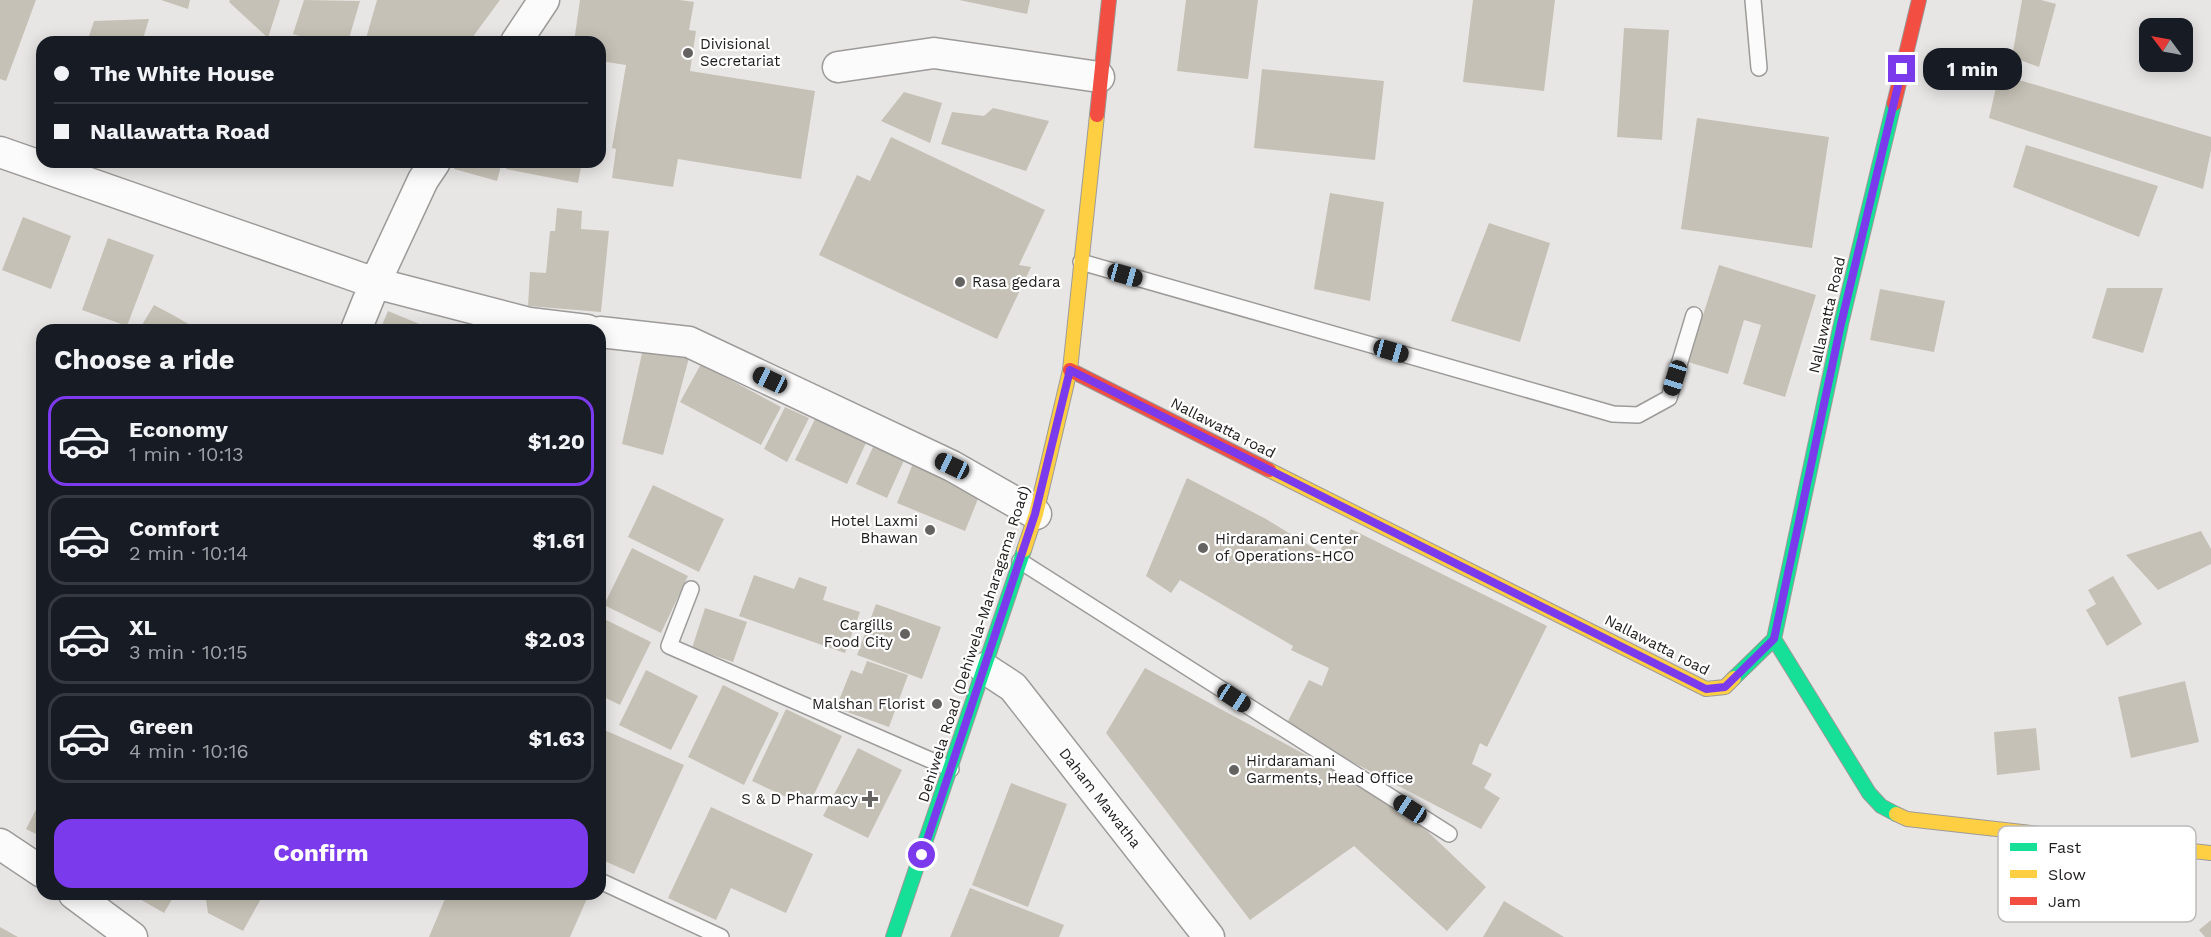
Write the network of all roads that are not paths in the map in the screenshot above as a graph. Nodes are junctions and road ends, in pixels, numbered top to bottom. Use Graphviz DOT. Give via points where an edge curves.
graph roads {
  1 [pos="544,0"];
  2 [pos="1109,0"];
  3 [pos="1753,0"];
  4 [pos="1919,0"];
  5 [pos="520,36"];
  6 [pos="838,67"];
  7 [pos="1759,68"];
  8 [pos="1100,77"];
  9 [pos="0,152"];
  10 [pos="36,165"];
  11 [pos="46,168"];
  12 [pos="431,168"];
  13 [pos="1081,262"];
  14 [pos="375,283"];
  15 [pos="1694,315"];
  16 [pos="358,324"];
  17 [pos="537,324"];
  18 [pos="606,333"];
  19 [pos="1070,370"];
  20 [pos="1035,514"];
  21 [pos="1020,561"];
  22 [pos="691,589"];
  23 [pos="1774,639"];
  24 [pos="984,668"];
  25 [pos="951,770"];
  26 [pos="1998,829"];
  27 [pos="1449,834"];
  28 [pos="0,844"];
  29 [pos="2196,851"];
  30 [pos="2211,853"];
  31 [pos="36,868"];
  32 [pos="606,884"];
  33 [pos="82,900"];
  34 [pos="132,937"];
  35 [pos="721,937"];
  36 [pos="893,937"];
  37 [pos="1209,937"];
  1 -- 5 [label="street"];
  2 -- 8 [label="street, Dehiwela Road (Dehiwela-Maharagama Road)"];
  3 -- 7 [label="lane"];
  4 -- 23 [label="street, Nallawatta Road" via="1841,324"];
  6 -- 8 [label="street" via="934,54"];
  8 -- 13 [label="street, Dehiwela Road (Dehiwela-Maharagama Road)"];
  9 -- 10 [label="street"];
  11 -- 14 [label="street"];
  12 -- 14 [label="street"];
  13 -- 15 [label="lane" via="1614,414 1638,415 1668,398"];
  13 -- 19 [label="street, Dehiwela Road (Dehiwela-Maharagama Road)"];
  14 -- 16 [label="street"];
  14 -- 17 [label="street"];
  18 -- 20 [label="street" via="689,342 952,466"];
  19 -- 20 [label="street, Dehiwela Road (Dehiwela-Maharagama Road)"];
  19 -- 23 [label="street, Nallawatta road" via="1706,689 1725,687"];
  20 -- 21 [label="street, Dehiwela Road (Dehiwela-Maharagama Road)"];
  21 -- 24 [label="street, Dehiwela Road (Dehiwela-Maharagama Road)"];
  21 -- 27 [label="lane"];
  22 -- 25 [label="lane" via="669,646"];
  23 -- 26 [label="street" via="1879,805 1907,819"];
  24 -- 25 [label="street, Dehiwela Road (Dehiwela-Maharagama Road)"];
  24 -- 37 [label="street, Daham Mawatha" via="1013,687"];
  25 -- 36 [label="street, Dehiwela Road (Dehiwela-Maharagama Road)"];
  28 -- 31 [label="street"];
  29 -- 30 [label="street"];
  32 -- 35 [label="lane"];
  33 -- 34 [label="street"];
}
